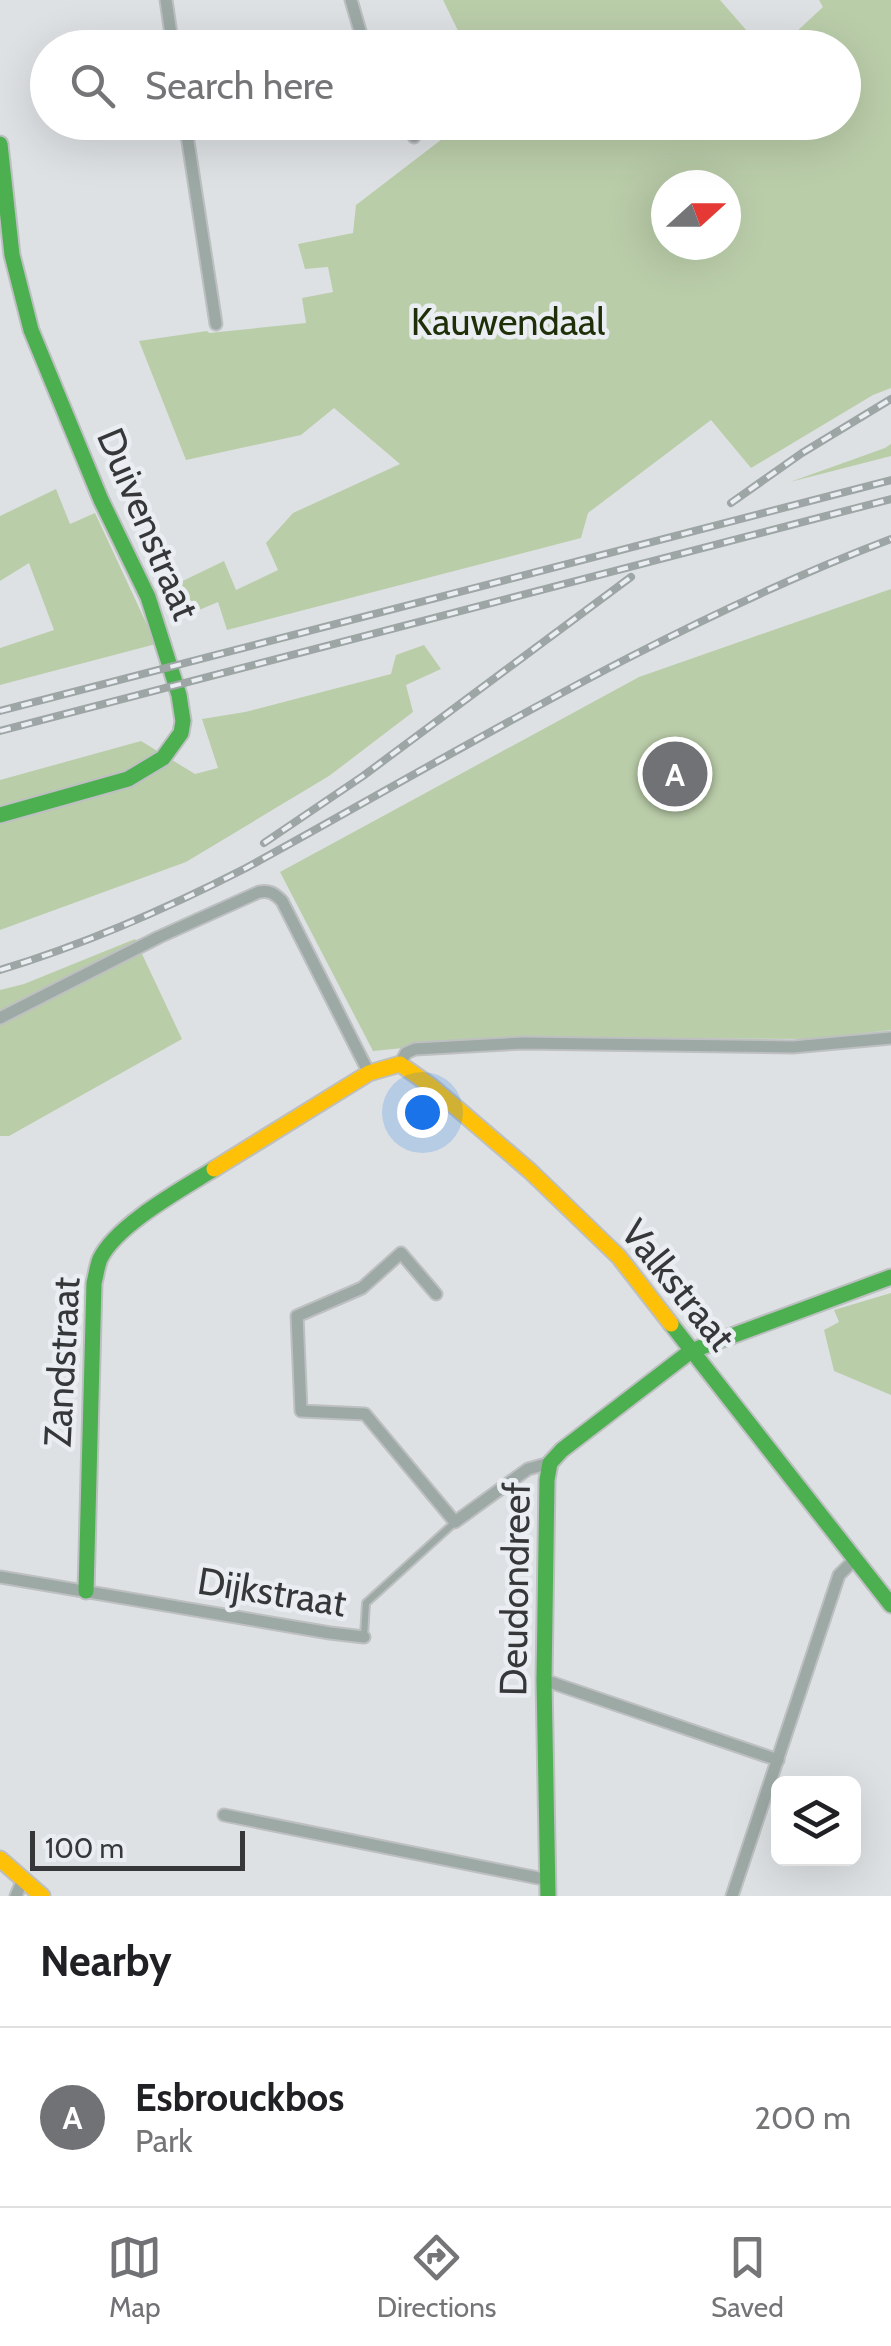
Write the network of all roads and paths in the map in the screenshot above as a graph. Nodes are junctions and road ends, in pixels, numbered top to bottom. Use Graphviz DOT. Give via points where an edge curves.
graph roads {
  1 [pos="166,0"];
  2 [pos="351,0"];
  3 [pos="170,30"];
  4 [pos="360,30"];
  5 [pos="188,140"];
  6 [pos="0,144"];
  7 [pos="6,257"];
  8 [pos="216,324"];
  9 [pos="0,815"];
  10 [pos="0,1018"];
  11 [pos="891,1038"];
  12 [pos="400,1064"];
  13 [pos="369,1072"];
  14 [pos="891,1276"];
  15 [pos="436,1294"];
  16 [pos="691,1351"];
  17 [pos="550,1463"];
  18 [pos="455,1522"];
  19 [pos="854,1560"];
  20 [pos="0,1577"];
  21 [pos="86,1591"];
  22 [pos="891,1606"];
  23 [pos="364,1637"];
  24 [pos="544,1680"];
  25 [pos="778,1760"];
  26 [pos="224,1815"];
  27 [pos="0,1858"];
  28 [pos="23,1879"];
  29 [pos="548,1888"];
  30 [pos="16,1896"];
  31 [pos="42,1896"];
  32 [pos="732,1896"];
  1 -- 3 [label="street"];
  2 -- 4 [label="street"];
  5 -- 8 [label="street"];
  6 -- 7 [label="street, Duivenstraat"];
  7 -- 9 [label="street, Duivenstraat" via="30,330 148,597 183,721 163,758 128,779"];
  10 -- 13 [label="street" via="266,891 282,900"];
  11 -- 12 [label="street" via="804,1046 415,1049"];
  12 -- 13 [label="street"];
  12 -- 16 [label="street, Valkstraat" via="619,1257"];
  13 -- 21 [label="street, Zandstraat" via="152,1207 100,1259 94,1282"];
  14 -- 16 [label="street, Deudondreef"];
  15 -- 18 [label="street" via="401,1253 362,1288 297,1316 300,1411 365,1414"];
  16 -- 17 [label="street, Deudondreef"];
  16 -- 19 [label="street, Valkstraat"];
  17 -- 18 [label="street, Dijkstraat" via="528,1469"];
  17 -- 24 [label="street, Deudondreef"];
  18 -- 23 [label="lane, Dijkstraat" via="366,1603"];
  19 -- 22 [label="street, Valkstraat"];
  19 -- 25 [label="street" via="838,1575"];
  20 -- 21 [label="street"];
  21 -- 23 [label="street, Dijkstraat"];
  24 -- 25 [label="street"];
  24 -- 29 [label="street, Deudondreef"];
  25 -- 32 [label="street"];
  26 -- 29 [label="street"];
  27 -- 28 [label="street"];
  28 -- 30 [label="street"];
  28 -- 31 [label="street"];
}
